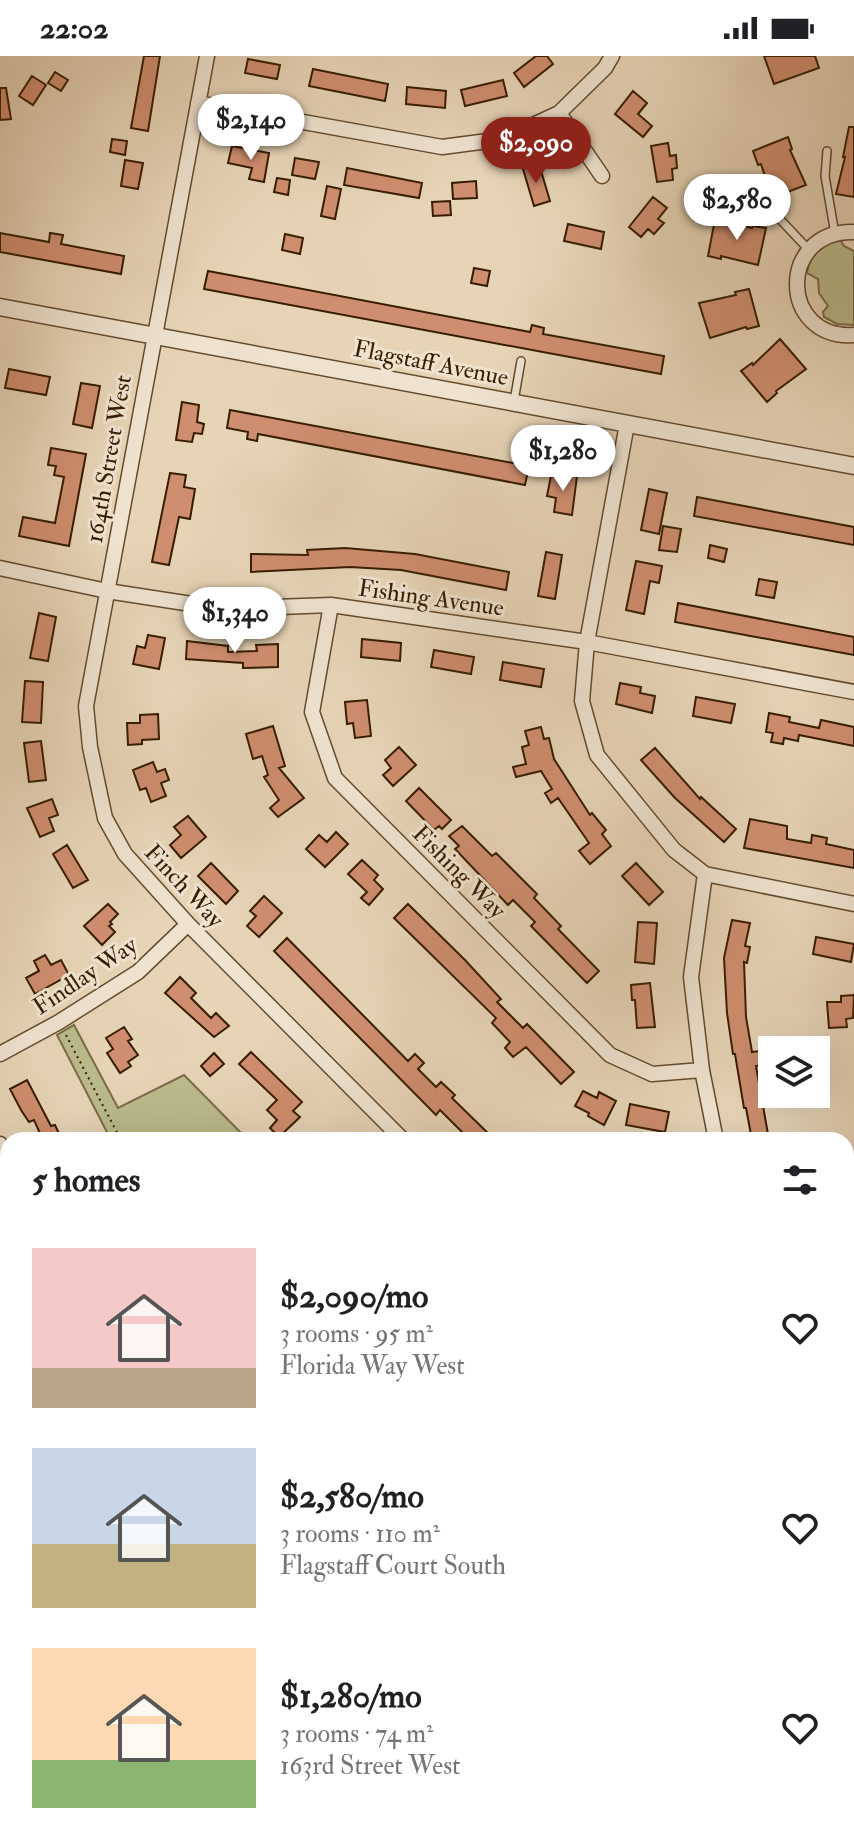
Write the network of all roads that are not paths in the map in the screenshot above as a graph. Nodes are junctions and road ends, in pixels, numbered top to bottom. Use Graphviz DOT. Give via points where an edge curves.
graph roads {
  1 [pos="207,56"];
  2 [pos="612,56"];
  3 [pos="198,103"];
  4 [pos="559,113"];
  5 [pos="827,151"];
  6 [pos="602,176"];
  7 [pos="744,181"];
  8 [pos="854,232"];
  9 [pos="835,234"];
  10 [pos="809,250"];
  11 [pos="0,307"];
  12 [pos="854,335"];
  13 [pos="154,336"];
  14 [pos="521,361"];
  15 [pos="514,403"];
  16 [pos="627,424"];
  17 [pos="854,466"];
  18 [pos="0,568"];
  19 [pos="107,591"];
  20 [pos="331,605"];
  21 [pos="587,642"];
  22 [pos="854,692"];
  23 [pos="705,874"];
  24 [pos="854,904"];
  25 [pos="188,924"];
  26 [pos="0,1054"];
  27 [pos="702,1070"];
  28 [pos="395,1132"];
  29 [pos="714,1132"];
  1 -- 3 [label="street, 164th Street West"];
  2 -- 4 [label="street"];
  3 -- 4 [label="street" via="442,147 503,139"];
  3 -- 13 [label="street, 164th Street West"];
  4 -- 6 [label="street"];
  5 -- 9 [label="lane" via="825,176"];
  7 -- 10 [label="lane"];
  8 -- 9 [label="street"];
  9 -- 10 [label="street"];
  10 -- 12 [label="street" via="797,277 800,302 826,330"];
  11 -- 13 [label="street, Flagstaff Avenue"];
  13 -- 15 [label="street, Flagstaff Avenue"];
  13 -- 19 [label="street, 164th Street West"];
  14 -- 15 [label="lane"];
  15 -- 16 [label="street, Flagstaff Avenue"];
  16 -- 17 [label="street, Flagstaff Avenue"];
  16 -- 21 [label="street"];
  18 -- 19 [label="street, Fishing Avenue"];
  19 -- 20 [label="street, Fishing Avenue" via="224,609"];
  19 -- 25 [label="street, Finch Way" via="86,706 105,818 125,854"];
  20 -- 21 [label="street, Fishing Avenue"];
  20 -- 27 [label="street, Fishing Way" via="312,712 335,778 610,1055 652,1074"];
  21 -- 22 [label="street, Fishing Avenue"];
  21 -- 23 [label="street" via="582,701 597,755 674,850"];
  23 -- 24 [label="street"];
  23 -- 27 [label="street" via="691,977"];
  25 -- 26 [label="street, Findlay Way" via="138,972"];
  25 -- 28 [label="street, Finch Way"];
  27 -- 29 [label="street"];
}
